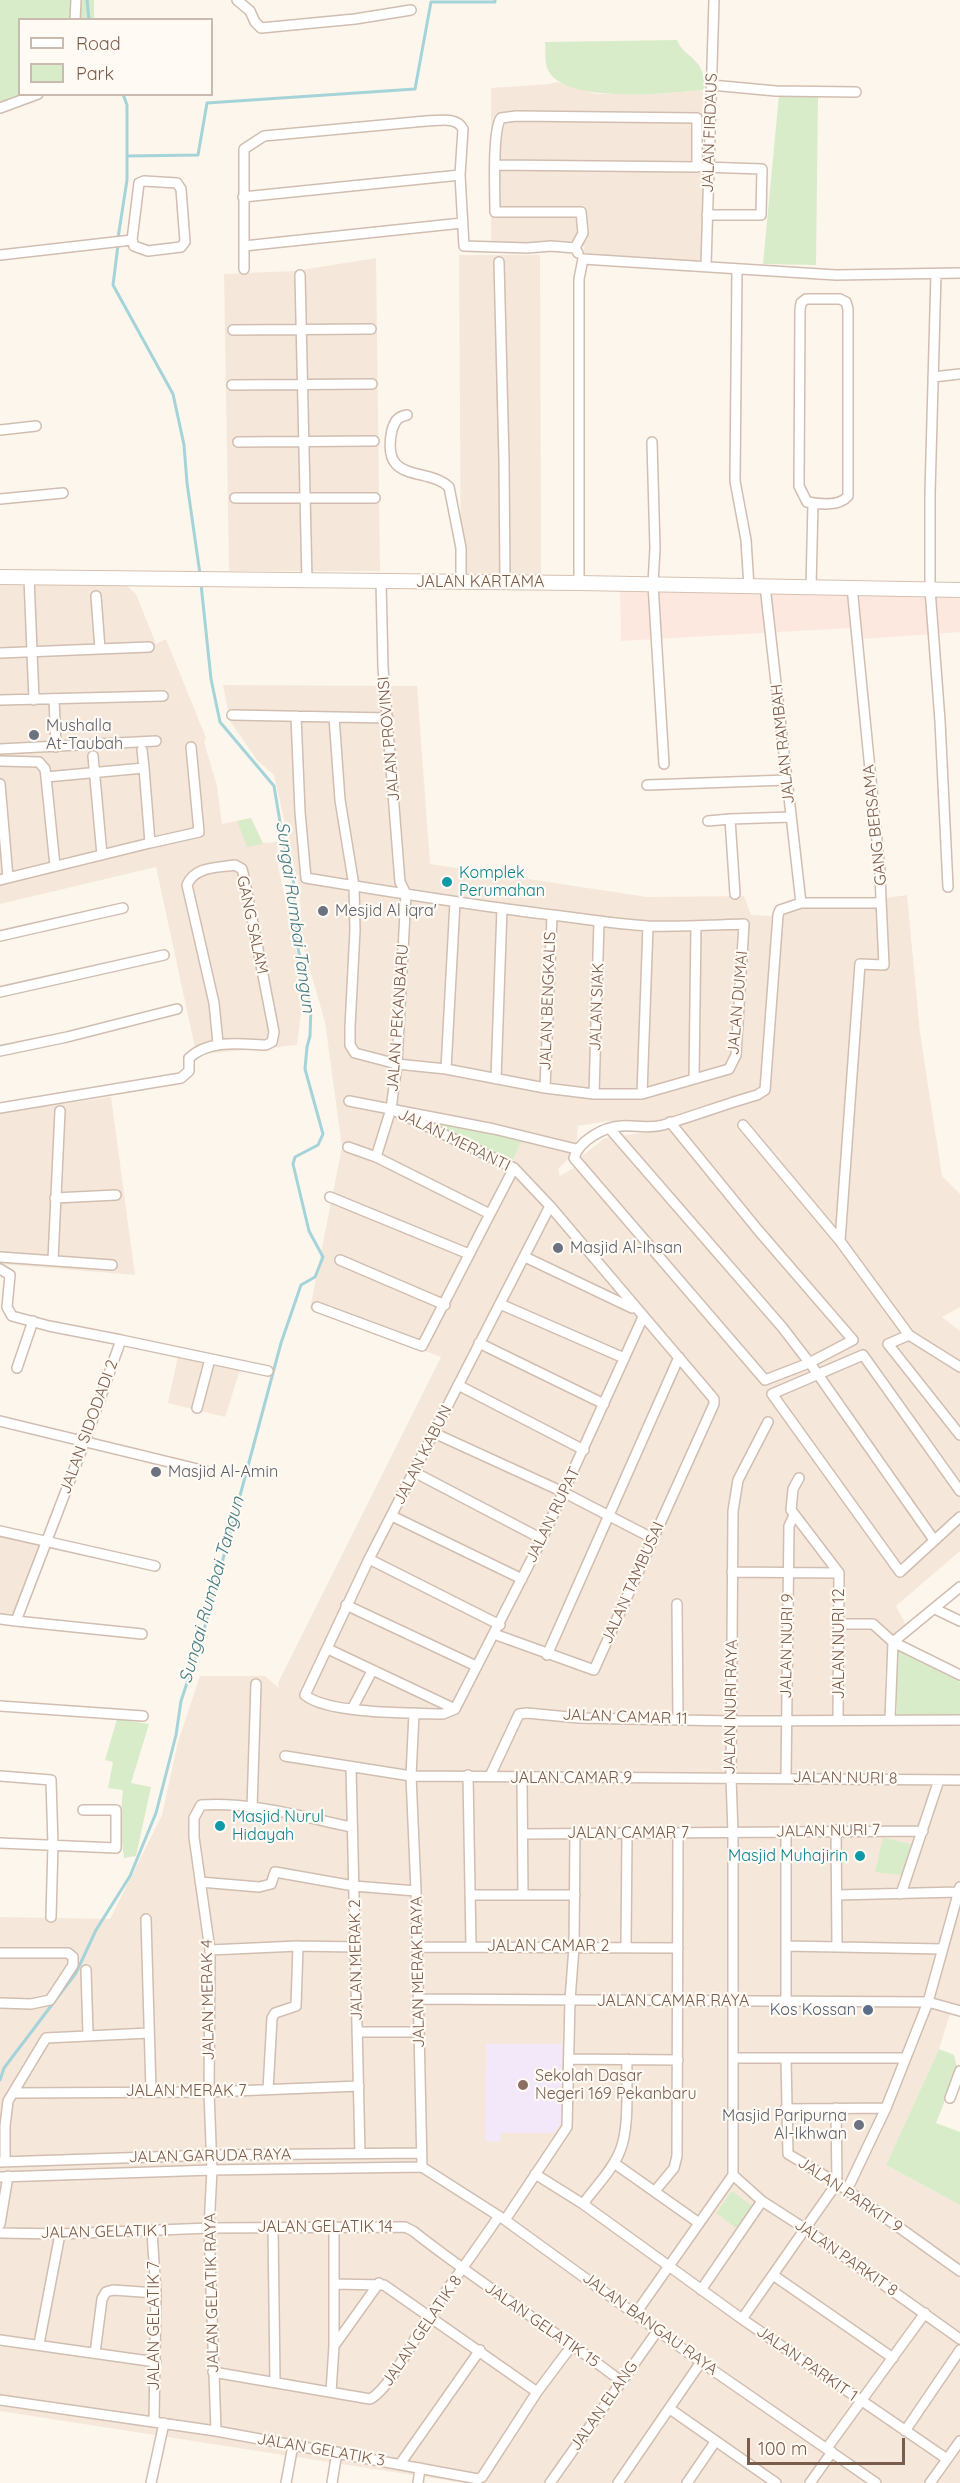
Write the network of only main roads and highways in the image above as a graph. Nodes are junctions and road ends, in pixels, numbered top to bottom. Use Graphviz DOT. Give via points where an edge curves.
graph roads {
  1 [pos="0,578"];
  2 [pos="960,590"];
  1 -- 2 [label="main road, JALAN KARTAMA"];
}
